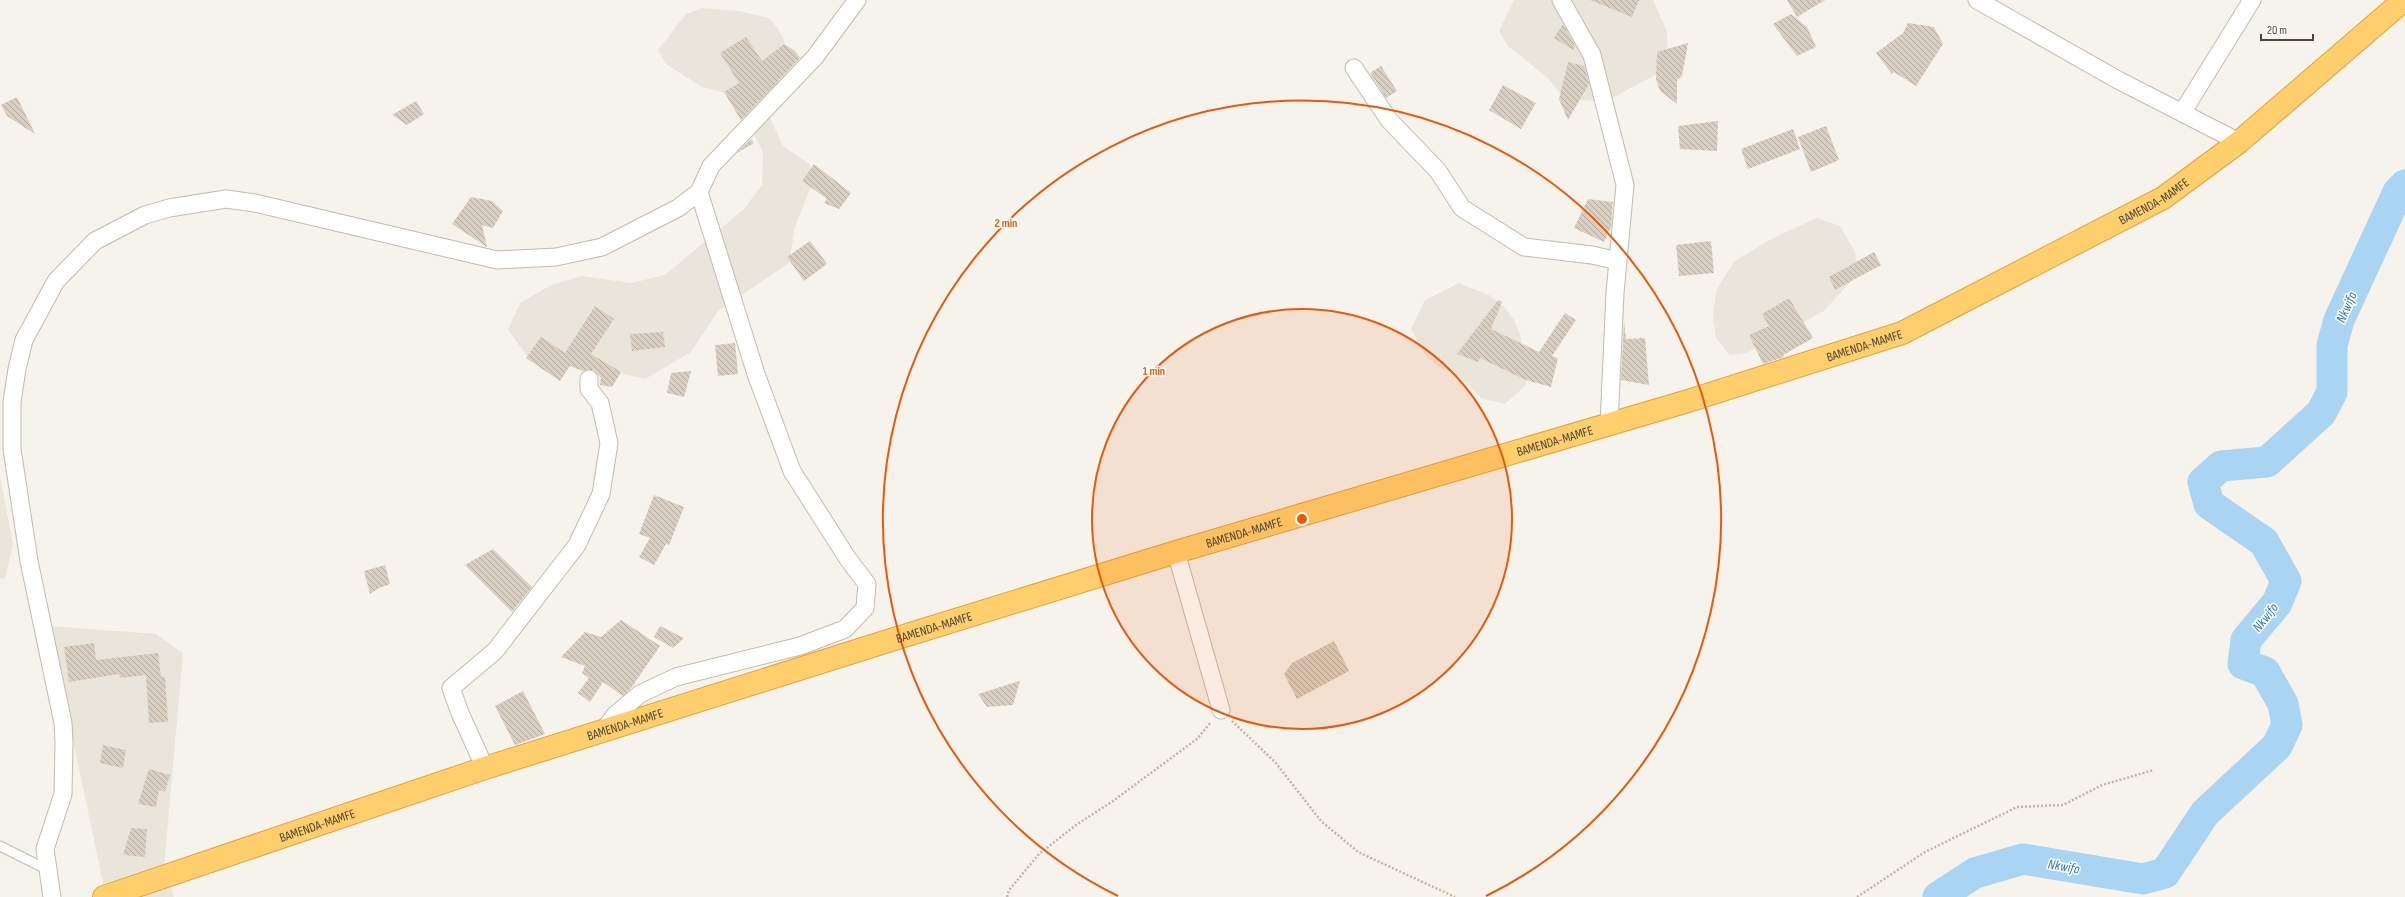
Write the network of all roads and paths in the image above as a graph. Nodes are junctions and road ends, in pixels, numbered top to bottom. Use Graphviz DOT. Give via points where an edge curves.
graph roads {
  1 [pos="857,0"];
  2 [pos="1561,0"];
  3 [pos="1977,0"];
  4 [pos="2252,0"];
  5 [pos="2404,0"];
  6 [pos="1354,68"];
  7 [pos="2182,113"];
  8 [pos="2239,142"];
  9 [pos="699,192"];
  10 [pos="1618,261"];
  11 [pos="588,379"];
  12 [pos="1609,424"];
  13 [pos="1176,552"];
  14 [pos="1221,710"];
  15 [pos="603,731"];
  16 [pos="485,768"];
  17 [pos="2154,770"];
  18 [pos="0,846"];
  19 [pos="48,870"];
  20 [pos="52,897"];
  21 [pos="104,897"];
  22 [pos="1007,897"];
  23 [pos="1455,897"];
  24 [pos="1858,897"];
  1 -- 9 [label="street" via="815,57 711,166"];
  2 -- 10 [label="street" via="1592,55 1625,185"];
  3 -- 7 [label="street"];
  4 -- 7 [label="street"];
  5 -- 8 [label="highway, BAMENDA-MAMFE"];
  6 -- 10 [label="street" via="1389,120 1438,171 1462,208 1524,247 1592,255"];
  7 -- 8 [label="street"];
  8 -- 12 [label="highway, BAMENDA-MAMFE" via="2163,198 1902,333"];
  9 -- 15 [label="street" via="756,374 792,471 866,584 864,608 845,629 800,646 676,677 640,694 615,715"];
  9 -- 19 [label="street" via="678,208 602,247 556,257 497,260 263,205 226,199 198,202 145,215 95,241 73,261 56,281 24,340 16,369 12,402 12,449 17,491 63,723 63,794 45,849"];
  10 -- 12 [label="street"];
  11 -- 16 [label="street" via="589,389 600,403 609,443 601,494 577,545 495,651 451,688"];
  12 -- 13 [label="highway, BAMENDA-MAMFE"];
  13 -- 14 [label="street"];
  13 -- 15 [label="highway, BAMENDA-MAMFE"];
  14 -- 22 [label="path" via="1197,739 1113,801 1076,824 1039,854 1009,890"];
  14 -- 23 [label="path" via="1275,762 1322,821 1358,852"];
  15 -- 16 [label="highway, BAMENDA-MAMFE"];
  16 -- 21 [label="highway, BAMENDA-MAMFE"];
  17 -- 24 [label="path" via="2102,785 2063,805 2018,808 1925,852"];
  18 -- 19 [label="lane"];
  19 -- 20 [label="street"];
}
